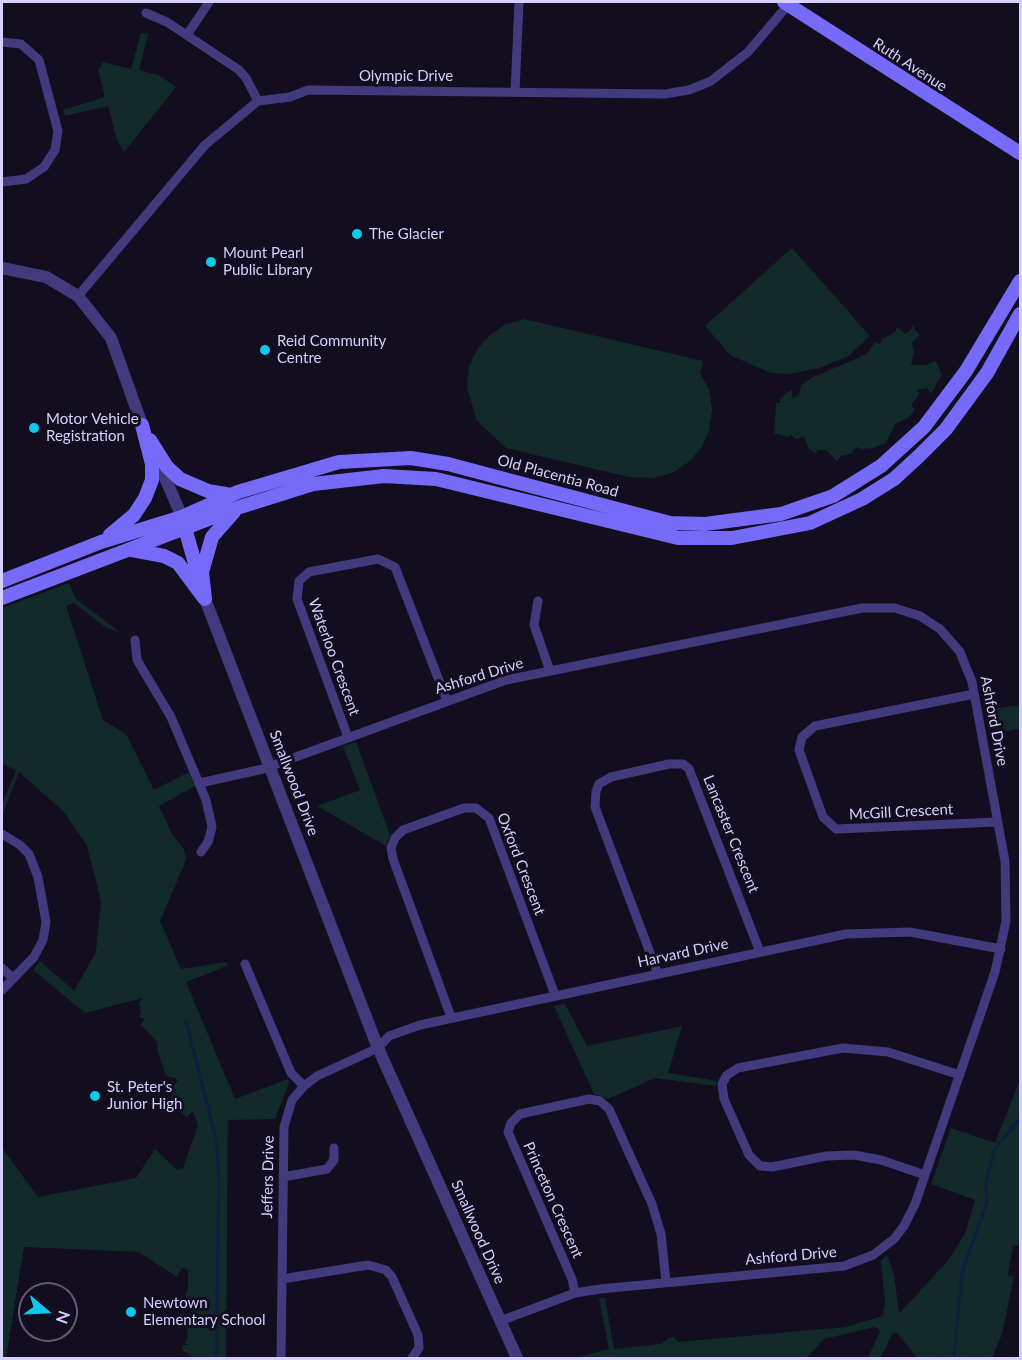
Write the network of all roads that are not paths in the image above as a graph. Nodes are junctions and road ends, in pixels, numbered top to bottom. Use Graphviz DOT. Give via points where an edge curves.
graph roads {
  1 [pos="209,2"];
  2 [pos="519,2"];
  3 [pos="786,3"];
  4 [pos="146,13"];
  5 [pos="187,35"];
  6 [pos="2,42"];
  7 [pos="515,92"];
  8 [pos="258,101"];
  9 [pos="1017,150"];
  10 [pos="1020,162"];
  11 [pos="2,182"];
  12 [pos="2,267"];
  13 [pos="1020,281"];
  14 [pos="78,296"];
  15 [pos="1020,314"];
  16 [pos="142,425"];
  17 [pos="238,492"];
  18 [pos="240,507"];
  19 [pos="183,523"];
  20 [pos="101,542"];
  21 [pos="130,550"];
  22 [pos="2,581"];
  23 [pos="2,598"];
  24 [pos="205,599"];
  25 [pos="538,601"];
  26 [pos="135,640"];
  27 [pos="549,671"];
  28 [pos="974,694"];
  29 [pos="447,701"];
  30 [pos="348,737"];
  31 [pos="271,766"];
  32 [pos="200,783"];
  33 [pos="997,822"];
  34 [pos="2,834"];
  35 [pos="201,852"];
  36 [pos="1001,949"];
  37 [pos="760,951"];
  38 [pos="245,964"];
  39 [pos="2,968"];
  40 [pos="658,974"];
  41 [pos="13,978"];
  42 [pos="2,990"];
  43 [pos="555,995"];
  44 [pos="452,1017"];
  45 [pos="378,1047"];
  46 [pos="960,1076"];
  47 [pos="304,1086"];
  48 [pos="334,1148"];
  49 [pos="925,1174"];
  50 [pos="283,1178"];
  51 [pos="282,1279"];
  52 [pos="666,1282"];
  53 [pos="575,1293"];
  54 [pos="500,1321"];
  55 [pos="281,1359"];
  56 [pos="412,1359"];
  57 [pos="517,1359"];
  1 -- 5 [label="street"];
  2 -- 7 [label="street"];
  3 -- 7 [label="street, Olympic Drive" via="748,52 711,81 689,90 665,94"];
  3 -- 9 [label="main road, Ruth Avenue"];
  4 -- 5 [label="street"];
  5 -- 8 [label="street" via="243,74"];
  6 -- 11 [label="street" via="21,44 39,60 58,131 52,156 39,172 20,181"];
  7 -- 8 [label="street, Olympic Drive" via="308,90"];
  8 -- 14 [label="street" via="205,145"];
  9 -- 10 [label="main road"];
  12 -- 14 [label="street, Smallwood Drive" via="46,277"];
  13 -- 17 [label="main road, Old Placentia Road" via="966,371 924,427 881,466 833,496 781,514 705,524 670,523 448,464 411,458 339,462"];
  14 -- 16 [label="street, Smallwood Drive" via="111,338"];
  15 -- 18 [label="main road, Old Placentia Road" via="987,373 920,456 862,499 810,523 732,538 678,538 436,479 384,476 313,484"];
  16 -- 17 [label="main road" via="166,467 180,479 228,496"];
  16 -- 19 [label="street, Smallwood Drive"];
  16 -- 20 [label="main road" via="152,480 134,515"];
  17 -- 19 [label="main road, Old Placentia Road"];
  18 -- 19 [label="main road, Old Placentia Road"];
  18 -- 24 [label="main road" via="212,537 202,572"];
  19 -- 20 [label="main road, Old Placentia Road"];
  19 -- 21 [label="main road, Old Placentia Road"];
  19 -- 24 [label="main road, Smallwood Drive"];
  20 -- 22 [label="main road, Old Placentia Road"];
  21 -- 23 [label="main road, Old Placentia Road"];
  21 -- 24 [label="main road" via="164,556 178,563"];
  24 -- 31 [label="street, Smallwood Drive"];
  25 -- 27 [label="street" via="534,625"];
  26 -- 32 [label="street" via="137,660 167,710"];
  27 -- 28 [label="street, Ashford Drive" via="879,607 912,613 946,634 964,659"];
  27 -- 29 [label="street, Ashford Drive" via="506,680"];
  28 -- 33 [label="street, Ashford Drive"];
  28 -- 33 [label="street, McGill Crescent" via="815,726 802,737 799,750 823,817 836,829"];
  29 -- 30 [label="street, Ashford Drive"];
  29 -- 30 [label="street, Waterloo Crescent" via="394,567 378,559 309,572 299,581 297,599"];
  30 -- 31 [label="street, Ashford Drive"];
  31 -- 32 [label="street, Ashford Drive"];
  31 -- 45 [label="street, Smallwood Drive"];
  32 -- 35 [label="street" via="212,827"];
  33 -- 36 [label="street, Ashford Drive" via="1007,886"];
  34 -- 41 [label="street" via="29,854 38,877 46,922 34,957"];
  36 -- 37 [label="street, Harvard Drive" via="922,933 873,931"];
  36 -- 46 [label="street, Ashford Drive"];
  37 -- 40 [label="street, Harvard Drive"];
  37 -- 40 [label="street, Lancaster Crescent" via="689,770 677,764 622,774 599,784 595,807"];
  38 -- 47 [label="street" via="291,1073"];
  39 -- 41 [label="street"];
  40 -- 43 [label="street, Harvard Drive"];
  41 -- 42 [label="street"];
  43 -- 44 [label="street, Harvard Drive"];
  43 -- 44 [label="street, Oxford Crescent" via="489,818 468,807 403,830 391,848"];
  44 -- 45 [label="street, Harvard Drive" via="389,1036"];
  45 -- 47 [label="street, Jeffers Drive" via="322,1073"];
  45 -- 54 [label="street, Smallwood Drive"];
  46 -- 49 [label="street, Ashford Drive"];
  46 -- 49 [label="street" via="888,1052 843,1048 738,1068 722,1084 724,1099 745,1146 760,1166 854,1155"];
  47 -- 50 [label="street, Jeffers Drive" via="292,1100 285,1120"];
  48 -- 50 [label="street" via="334,1160 327,1169"];
  49 -- 52 [label="street, Ashford Drive" via="904,1226 887,1245 865,1259 838,1267"];
  50 -- 51 [label="street, Jeffers Drive"];
  51 -- 55 [label="street, Jeffers Drive"];
  51 -- 56 [label="street" via="368,1265 386,1270 418,1335 418,1348"];
  52 -- 53 [label="street, Ashford Drive"];
  52 -- 53 [label="street, Princeton Crescent" via="661,1234 652,1204 609,1109 600,1101 589,1099 520,1114 508,1132"];
  53 -- 54 [label="street, Ashford Drive"];
  54 -- 57 [label="street, Smallwood Drive"];
}
